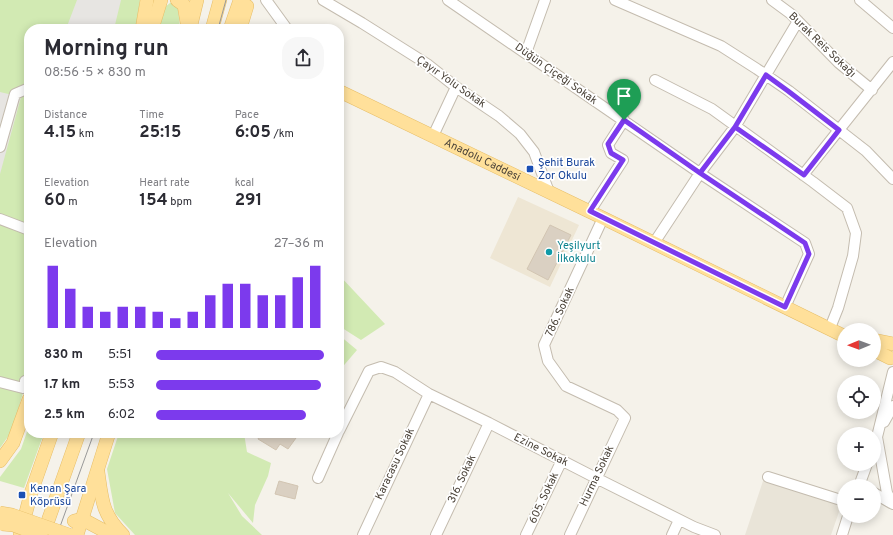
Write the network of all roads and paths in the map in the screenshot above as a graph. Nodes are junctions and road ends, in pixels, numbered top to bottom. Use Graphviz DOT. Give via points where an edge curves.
graph roads {
  1 [pos="147,0"];
  2 [pos="161,0"];
  3 [pos="178,0"];
  4 [pos="197,0"];
  5 [pos="220,0"];
  6 [pos="240,0"];
  7 [pos="248,0"];
  8 [pos="266,0"];
  9 [pos="323,0"];
  10 [pos="448,0"];
  11 [pos="545,0"];
  12 [pos="615,0"];
  13 [pos="772,0"];
  14 [pos="860,0"];
  15 [pos="636,4"];
  16 [pos="798,21"];
  17 [pos="143,24"];
  18 [pos="154,24"];
  19 [pos="188,24"];
  20 [pos="190,24"];
  21 [pos="213,24"];
  22 [pos="232,24"];
  23 [pos="241,24"];
  24 [pos="284,24"];
  25 [pos="893,28"];
  26 [pos="526,53"];
  27 [pos="893,62"];
  28 [pos="766,75"];
  29 [pos="655,80"];
  30 [pos="456,87"];
  31 [pos="24,90"];
  32 [pos="872,90"];
  33 [pos="344,93"];
  34 [pos="624,120"];
  35 [pos="735,127"];
  36 [pos="839,130"];
  37 [pos="432,136"];
  38 [pos="0,147"];
  39 [pos="700,173"];
  40 [pos="804,175"];
  41 [pos="893,179"];
  42 [pos="549,192"];
  43 [pos="590,211"];
  44 [pos="603,218"];
  45 [pos="0,219"];
  46 [pos="24,228"];
  47 [pos="654,243"];
  48 [pos="785,307"];
  49 [pos="839,323"];
  50 [pos="837,332"];
  51 [pos="881,341"];
  52 [pos="893,344"];
  53 [pos="881,353"];
  54 [pos="892,357"];
  55 [pos="893,372"];
  56 [pos="0,382"];
  57 [pos="24,387"];
  58 [pos="429,394"];
  59 [pos="24,400"];
  60 [pos="893,406"];
  61 [pos="625,418"];
  62 [pos="344,422"];
  63 [pos="489,423"];
  64 [pos="878,427"];
  65 [pos="881,429"];
  66 [pos="50,438"];
  67 [pos="77,438"];
  68 [pos="100,438"];
  69 [pos="107,438"];
  70 [pos="336,438"];
  71 [pos="562,460"];
  72 [pos="0,462"];
  73 [pos="881,466"];
  74 [pos="98,468"];
  75 [pos="768,476"];
  76 [pos="318,478"];
  77 [pos="596,478"];
  78 [pos="881,497"];
  79 [pos="837,499"];
  80 [pos="893,504"];
  81 [pos="78,520"];
  82 [pos="679,520"];
  83 [pos="1,521"];
  84 [pos="846,523"];
  85 [pos="20,535"];
  86 [pos="42,535"];
  87 [pos="69,535"];
  88 [pos="77,535"];
  89 [pos="112,535"];
  90 [pos="123,535"];
  91 [pos="363,535"];
  92 [pos="436,535"];
  93 [pos="526,535"];
  94 [pos="570,535"];
  95 [pos="672,535"];
  96 [pos="715,535"];
  97 [pos="842,535"];
  1 -- 17 [label="main road"];
  2 -- 18 [label="main road"];
  3 -- 19 [label="main road" via="184,5"];
  4 -- 20 [label="main road"];
  5 -- 21 [label="main road"];
  6 -- 22 [label="main road"];
  7 -- 23 [label="main road"];
  8 -- 24 [label="street"];
  9 -- 30 [label="street, Çayır Yolu Sokak" via="427,64"];
  10 -- 26 [label="street, Düğün Çiçeği Sokak"];
  11 -- 26 [label="street"];
  12 -- 15 [label="street"];
  13 -- 16 [label="street, Burak Reis Sokağı"];
  14 -- 25 [label="street"];
  15 -- 28 [label="street" via="721,46"];
  16 -- 28 [label="street"];
  16 -- 32 [label="street, Burak Reis Sokağı" via="839,63"];
  26 -- 34 [label="street, Düğün Çiçeği Sokak"];
  27 -- 32 [label="street"];
  28 -- 35 [label="street"];
  28 -- 36 [label="street"];
  29 -- 35 [label="street" via="712,109"];
  30 -- 37 [label="street"];
  30 -- 42 [label="street, Çayır Yolu Sokak" via="499,116 520,134 534,152"];
  31 -- 38 [label="street" via="15,94"];
  32 -- 36 [label="street"];
  33 -- 37 [label="main road, Anadolu Caddesi"];
  34 -- 39 [label="street, Düğün Çiçeği Sokak"];
  34 -- 43 [label="street" via="608,144 611,153 623,160"];
  35 -- 39 [label="street"];
  35 -- 40 [label="street"];
  36 -- 40 [label="street"];
  36 -- 41 [label="street" via="866,151"];
  37 -- 42 [label="main road, Anadolu Caddesi"];
  39 -- 47 [label="street"];
  39 -- 48 [label="street, Düğün Çiçeği Sokak" via="805,243 809,254"];
  40 -- 49 [label="street" via="846,208 856,233 853,256 838,308"];
  42 -- 43 [label="main road, Anadolu Caddesi"];
  43 -- 44 [label="main road, Anadolu Caddesi"];
  44 -- 47 [label="main road, Anadolu Caddesi"];
  44 -- 61 [label="street, 786. Sokak" via="544,345 548,361 566,386 617,410"];
  45 -- 46 [label="street"];
  47 -- 48 [label="main road, Anadolu Caddesi"];
  48 -- 50 [label="main road, Anadolu Caddesi"];
  51 -- 52 [label="main road"];
  53 -- 54 [label="main road"];
  55 -- 64 [label="street"];
  56 -- 57 [label="street"];
  58 -- 62 [label="street, Ezine Sokak" via="395,372 381,367 369,371"];
  58 -- 63 [label="street, Ezine Sokak"];
  58 -- 91 [label="street, Karacasu Sokak"];
  59 -- 72 [label="main road" via="13,443"];
  60 -- 65 [label="street"];
  61 -- 77 [label="street, Hurma Sokak"];
  63 -- 71 [label="street, Ezine Sokak"];
  63 -- 92 [label="street, 316. Sokak"];
  66 -- 85 [label="main road"];
  67 -- 86 [label="main road"];
  68 -- 81 [label="main road"];
  69 -- 74 [label="main road"];
  70 -- 76 [label="street"];
  71 -- 77 [label="street, Ezine Sokak"];
  71 -- 93 [label="street, 605. Sokak"];
  73 -- 80 [label="street" via="887,493"];
  74 -- 81 [label="main road"];
  74 -- 90 [label="main road" via="103,505 114,526"];
  75 -- 79 [label="street"];
  77 -- 82 [label="street, Ezine Sokak"];
  77 -- 94 [label="street, Hurma Sokak"];
  78 -- 80 [label="street"];
  81 -- 87 [label="main road"];
  81 -- 88 [label="main road"];
  81 -- 89 [label="main road"];
  82 -- 95 [label="street"];
  82 -- 96 [label="street, Ezine Sokak"];
  83 -- 86 [label="main road, bridge"];
  83 -- 87 [label="main road, bridge" via="12,515"];
  84 -- 97 [label="street"];
}
